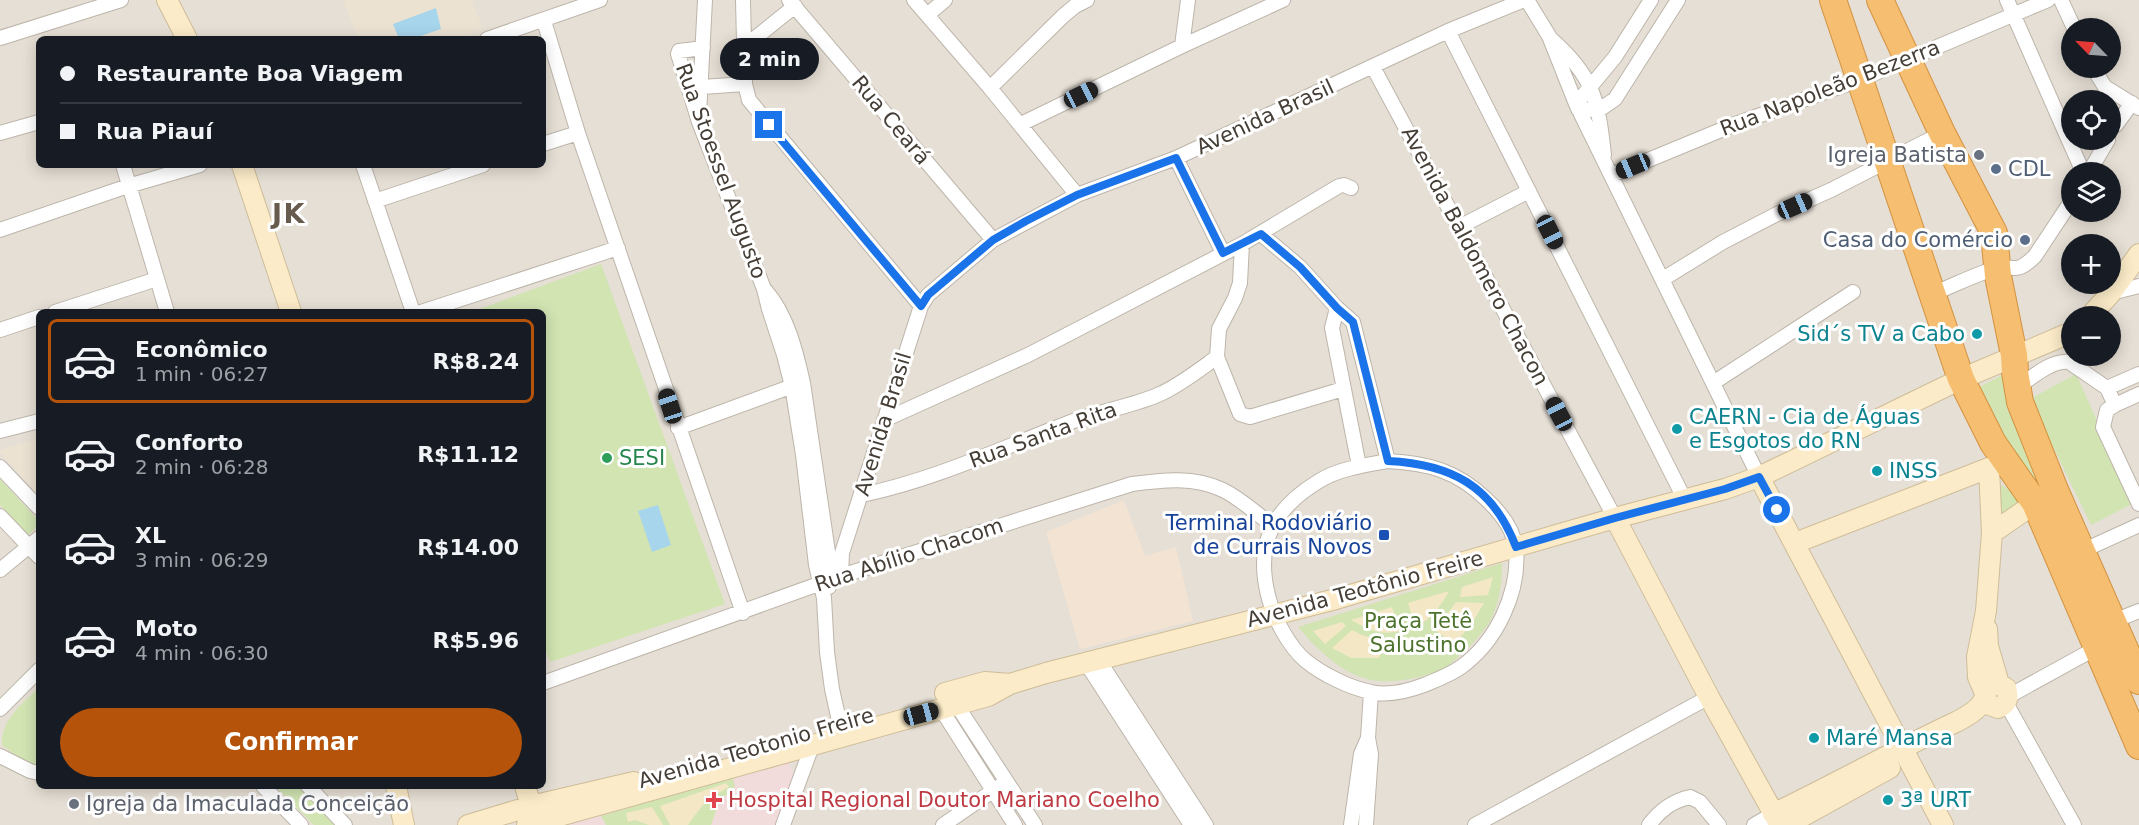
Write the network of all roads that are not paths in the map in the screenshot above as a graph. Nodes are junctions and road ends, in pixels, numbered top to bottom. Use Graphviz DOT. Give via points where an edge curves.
graph roads {
  1 [pos="121,0"];
  2 [pos="167,0"];
  3 [pos="600,0"];
  4 [pos="705,0"];
  5 [pos="743,0"];
  6 [pos="914,0"];
  7 [pos="945,0"];
  8 [pos="1087,0"];
  9 [pos="1188,0"];
  10 [pos="1283,0"];
  11 [pos="1526,0"];
  12 [pos="1651,0"];
  13 [pos="1678,0"];
  14 [pos="1833,0"];
  15 [pos="1880,0"];
  16 [pos="2007,0"];
  17 [pos="2048,0"];
  18 [pos="2061,0"];
  19 [pos="792,3"];
  20 [pos="927,15"];
  21 [pos="2013,16"];
  22 [pos="2069,18"];
  23 [pos="544,21"];
  24 [pos="1448,31"];
  25 [pos="185,36"];
  26 [pos="496,36"];
  27 [pos="1549,36"];
  28 [pos="0,38"];
  29 [pos="1182,46"];
  30 [pos="744,47"];
  31 [pos="703,48"];
  32 [pos="1909,58"];
  33 [pos="1373,67"];
  34 [pos="2099,78"];
  35 [pos="1859,80"];
  36 [pos="745,84"];
  37 [pos="702,87"];
  38 [pos="1591,87"];
  39 [pos="990,88"];
  40 [pos="2136,106"];
  41 [pos="1577,107"];
  42 [pos="1599,110"];
  43 [pos="2061,114"];
  44 [pos="2121,120"];
  45 [pos="699,122"];
  46 [pos="36,123"];
  47 [pos="1021,124"];
  48 [pos="578,133"];
  49 [pos="0,134"];
  50 [pos="1942,134"];
  51 [pos="546,143"];
  52 [pos="1176,158"];
  53 [pos="1887,162"];
  54 [pos="124,168"];
  55 [pos="190,168"];
  56 [pos="243,168"];
  57 [pos="364,168"];
  58 [pos="474,168"];
  59 [pos="1608,169"];
  60 [pos="128,186"];
  61 [pos="1351,188"];
  62 [pos="1529,191"];
  63 [pos="1077,195"];
  64 [pos="375,201"];
  65 [pos="2061,217"];
  66 [pos="1459,227"];
  67 [pos="0,230"];
  68 [pos="1261,234"];
  69 [pos="993,240"];
  70 [pos="1242,244"];
  71 [pos="618,248"];
  72 [pos="1223,253"];
  73 [pos="2139,254"];
  74 [pos="1996,268"];
  75 [pos="157,279"];
  76 [pos="1663,279"];
  77 [pos="2121,279"];
  78 [pos="2139,286"];
  79 [pos="2121,290"];
  80 [pos="1853,292"];
  81 [pos="1932,294"];
  82 [pos="2110,294"];
  83 [pos="921,306"];
  84 [pos="2099,306"];
  85 [pos="1337,308"];
  86 [pos="64,309"];
  87 [pos="166,309"];
  88 [pos="290,309"];
  89 [pos="412,309"];
  90 [pos="431,309"];
  91 [pos="36,318"];
  92 [pos="0,330"];
  93 [pos="2061,336"];
  94 [pos="2014,355"];
  95 [pos="1217,357"];
  96 [pos="2139,374"];
  97 [pos="1961,380"];
  98 [pos="1713,383"];
  99 [pos="797,384"];
  100 [pos="2017,388"];
  101 [pos="2107,388"];
  102 [pos="1343,389"];
  103 [pos="2139,394"];
  104 [pos="2115,405"];
  105 [pos="884,420"];
  106 [pos="36,422"];
  107 [pos="678,428"];
  108 [pos="0,431"];
  109 [pos="1388,461"];
  110 [pos="1997,464"];
  111 [pos="1359,466"];
  112 [pos="0,468"];
  113 [pos="1759,477"];
  114 [pos="862,495"];
  115 [pos="2045,496"];
  116 [pos="1685,500"];
  117 [pos="2139,504"];
  118 [pos="36,505"];
  119 [pos="0,516"];
  120 [pos="1615,518"];
  121 [pos="2139,525"];
  122 [pos="1273,526"];
  123 [pos="1992,533"];
  124 [pos="1795,543"];
  125 [pos="1516,547"];
  126 [pos="36,548"];
  127 [pos="2082,551"];
  128 [pos="0,570"];
  129 [pos="831,580"];
  130 [pos="2139,611"];
  131 [pos="743,613"];
  132 [pos="1273,615"];
  133 [pos="2114,621"];
  134 [pos="2098,647"];
  135 [pos="1092,661"];
  136 [pos="36,673"];
  137 [pos="2139,681"];
  138 [pos="546,682"];
  139 [pos="1010,684"];
  140 [pos="1371,692"];
  141 [pos="1997,697"];
  142 [pos="1709,698"];
  143 [pos="948,706"];
  144 [pos="0,709"];
  145 [pos="840,725"];
  146 [pos="1368,738"];
  147 [pos="812,746"];
  148 [pos="2139,746"];
  149 [pos="1904,753"];
  150 [pos="0,756"];
  151 [pos="36,772"];
  152 [pos="1006,781"];
  153 [pos="266,789"];
  154 [pos="311,789"];
  155 [pos="397,789"];
  156 [pos="526,789"];
  157 [pos="993,791"];
  158 [pos="532,818"];
  159 [pos="1780,821"];
  160 [pos="301,825"];
  161 [pos="345,825"];
  162 [pos="404,825"];
  163 [pos="468,825"];
  164 [pos="783,825"];
  165 [pos="942,825"];
  166 [pos="1015,825"];
  167 [pos="1035,825"];
  168 [pos="1191,825"];
  169 [pos="1206,825"];
  170 [pos="1351,825"];
  171 [pos="1366,825"];
  172 [pos="1475,825"];
  173 [pos="1649,825"];
  174 [pos="1719,825"];
  175 [pos="1754,825"];
  176 [pos="1942,825"];
  177 [pos="2074,825"];
  1 -- 28 [label="street"];
  2 -- 25 [label="main road"];
  3 -- 23 [label="street"];
  4 -- 31 [label="street"];
  5 -- 30 [label="street"];
  6 -- 20 [label="street"];
  7 -- 20 [label="street"];
  8 -- 39 [label="street" via="1063,16"];
  9 -- 29 [label="street"];
  10 -- 29 [label="street"];
  11 -- 24 [label="street, Avenida Brasil"];
  11 -- 27 [label="street"];
  12 -- 38 [label="street"];
  13 -- 42 [label="street" via="1615,99"];
  14 -- 35 [label="highway"];
  15 -- 32 [label="highway"];
  16 -- 21 [label="street"];
  17 -- 21 [label="street, Rua Napoleão Bezerra"];
  18 -- 22 [label="street"];
  19 -- 30 [label="street"];
  19 -- 69 [label="street, Rua Ceará"];
  20 -- 39 [label="street"];
  21 -- 32 [label="street, Rua Napoleão Bezerra"];
  21 -- 43 [label="street"];
  23 -- 26 [label="street"];
  23 -- 48 [label="street"];
  24 -- 33 [label="street, Avenida Brasil"];
  24 -- 62 [label="street"];
  27 -- 38 [label="street"];
  27 -- 41 [label="street"];
  29 -- 47 [label="street"];
  30 -- 36 [label="street"];
  31 -- 37 [label="street"];
  31 -- 45 [label="street, Rua Stoessel Augusto" via="678,52"];
  32 -- 35 [label="street, Rua Napoleão Bezerra"];
  32 -- 50 [label="highway"];
  33 -- 52 [label="street, Avenida Brasil"];
  33 -- 66 [label="street, Avenida Baldomero Chacon"];
  34 -- 40 [label="street" via="2105,87"];
  35 -- 53 [label="highway"];
  35 -- 59 [label="street, Rua Napoleão Bezerra"];
  36 -- 37 [label="street"];
  36 -- 83 [label="street" via="749,100"];
  37 -- 45 [label="street"];
  38 -- 41 [label="street"];
  38 -- 42 [label="street"];
  39 -- 47 [label="street"];
  40 -- 44 [label="street"];
  41 -- 42 [label="street"];
  41 -- 59 [label="street"];
  42 -- 59 [label="street"];
  45 -- 99 [label="street, Rua Stoessel Augusto" via="786,344"];
  46 -- 49 [label="street"];
  47 -- 63 [label="street"];
  48 -- 51 [label="street"];
  48 -- 71 [label="street"];
  50 -- 53 [label="street"];
  50 -- 74 [label="highway" via="1994,233"];
  52 -- 63 [label="street, Avenida Brasil"];
  52 -- 72 [label="street"];
  53 -- 76 [label="street" via="1732,238"];
  53 -- 81 [label="highway"];
  54 -- 60 [label="street"];
  55 -- 60 [label="street"];
  56 -- 88 [label="main road"];
  57 -- 64 [label="street"];
  58 -- 64 [label="street"];
  59 -- 76 [label="street"];
  60 -- 67 [label="street"];
  60 -- 75 [label="street"];
  61 -- 68 [label="street" via="1339,186"];
  62 -- 66 [label="street"];
  62 -- 116 [label="street"];
  63 -- 69 [label="street, Avenida Brasil"];
  64 -- 89 [label="street"];
  65 -- 74 [label="street" via="2028,264 2018,269"];
  66 -- 120 [label="street, Avenida Baldomero Chacon"];
  68 -- 70 [label="street"];
  68 -- 85 [label="street" via="1300,267"];
  69 -- 83 [label="street, Avenida Brasil" via="928,295"];
  70 -- 72 [label="street"];
  70 -- 95 [label="street" via="1240,283 1219,330"];
  71 -- 90 [label="street"];
  71 -- 107 [label="street"];
  72 -- 105 [label="street" via="1029,356"];
  73 -- 77 [label="main road"];
  74 -- 81 [label="street"];
  74 -- 94 [label="highway"];
  75 -- 86 [label="street"];
  75 -- 87 [label="street"];
  76 -- 98 [label="street"];
  78 -- 79 [label="street"];
  80 -- 98 [label="street"];
  81 -- 97 [label="highway"];
  82 -- 84 [label="main road"];
  83 -- 105 [label="street, Avenida Brasil"];
  85 -- 102 [label="street" via="1332,328"];
  85 -- 109 [label="street" via="1353,322"];
  91 -- 92 [label="street"];
  93 -- 94 [label="main road, Avenida Teotônio Freire"];
  94 -- 97 [label="main road, Avenida Teotônio Freire"];
  94 -- 100 [label="highway"];
  95 -- 102 [label="street" via="1240,414 1246,417"];
  95 -- 114 [label="street, Rua Santa Rita" via="1160,394 1078,419 916,481"];
  96 -- 101 [label="street"];
  97 -- 110 [label="highway"];
  97 -- 113 [label="main road, Avenida Teotônio Freire"];
  98 -- 113 [label="street"];
  99 -- 107 [label="street"];
  99 -- 129 [label="street, Rua Stoessel Augusto"];
  100 -- 101 [label="street" via="2056,363 2069,362"];
  100 -- 115 [label="highway"];
  101 -- 104 [label="street"];
  102 -- 111 [label="street"];
  103 -- 104 [label="street"];
  104 -- 117 [label="street" via="2107,410 2103,427"];
  105 -- 114 [label="street, Avenida Brasil"];
  106 -- 108 [label="street"];
  107 -- 131 [label="street"];
  109 -- 111 [label="street"];
  109 -- 125 [label="street" via="1434,466 1462,479 1496,508"];
  110 -- 115 [label="highway"];
  110 -- 123 [label="main road"];
  110 -- 124 [label="main road"];
  111 -- 122 [label="street" via="1320,480 1286,505"];
  112 -- 118 [label="street"];
  113 -- 116 [label="main road, Avenida Teotônio Freire"];
  113 -- 124 [label="main road"];
  114 -- 129 [label="street, Avenida Brasil"];
  115 -- 123 [label="main road"];
  115 -- 127 [label="highway"];
  115 -- 134 [label="highway"];
  116 -- 120 [label="main road, Avenida Teotônio Freire"];
  119 -- 126 [label="street"];
  120 -- 125 [label="main road, Avenida Teotônio Freire"];
  120 -- 142 [label="main road, Avenida Baldomero Chacon"];
  121 -- 127 [label="street"];
  122 -- 129 [label="street, Rua Abílio Chacom" via="1224,490 1172,479 1132,484"];
  122 -- 132 [label="street" via="1264,548 1264,580"];
  123 -- 141 [label="main road" via="1986,611"];
  124 -- 149 [label="main road"];
  125 -- 132 [label="main road, Avenida Teotônio Freire"];
  125 -- 140 [label="street" via="1512,592 1501,622 1482,648 1460,668 1416,688"];
  126 -- 128 [label="street"];
  127 -- 133 [label="highway"];
  129 -- 131 [label="street, Rua Abílio Chacom"];
  129 -- 145 [label="street, Avenida Brasil" via="824,598 827,652"];
  130 -- 133 [label="street"];
  131 -- 138 [label="street, Rua Abílio Chacom"];
  132 -- 135 [label="main road, Avenida Teotônio Freire"];
  132 -- 140 [label="street" via="1304,660 1332,677"];
  133 -- 137 [label="highway"];
  134 -- 141 [label="street"];
  134 -- 148 [label="highway"];
  135 -- 139 [label="main road, Avenida Teotônio Freire"];
  135 -- 168 [label="street"];
  135 -- 169 [label="street"];
  136 -- 144 [label="street"];
  139 -- 143 [label="main road, Avenida Teotonio Freire" via="988,696"];
  139 -- 145 [label="main road, Avenida Teotonio Freire" via="985,682"];
  140 -- 146 [label="street"];
  141 -- 149 [label="main road" via="1969,727"];
  141 -- 177 [label="street"];
  142 -- 159 [label="main road, Avenida Baldomero Chacon"];
  142 -- 172 [label="street"];
  143 -- 147 [label="main road, Avenida Teotonio Freire"];
  143 -- 152 [label="street"];
  143 -- 157 [label="street"];
  145 -- 158 [label="main road, Avenida Teotonio Freire"];
  146 -- 170 [label="street" via="1361,754"];
  146 -- 171 [label="street" via="1371,754"];
  147 -- 158 [label="main road, Avenida Teotonio Freire"];
  147 -- 164 [label="street"];
  149 -- 159 [label="main road"];
  149 -- 176 [label="main road"];
  150 -- 151 [label="street"];
  152 -- 157 [label="street"];
  152 -- 167 [label="street"];
  153 -- 160 [label="street"];
  154 -- 161 [label="street"];
  155 -- 162 [label="main road"];
  156 -- 158 [label="main road"];
  157 -- 165 [label="street"];
  157 -- 166 [label="street"];
  158 -- 163 [label="main road, Avenida Teotonio Freire"];
  159 -- 175 [label="street"];
  173 -- 174 [label="street" via="1670,804 1690,797 1700,802"];
}
